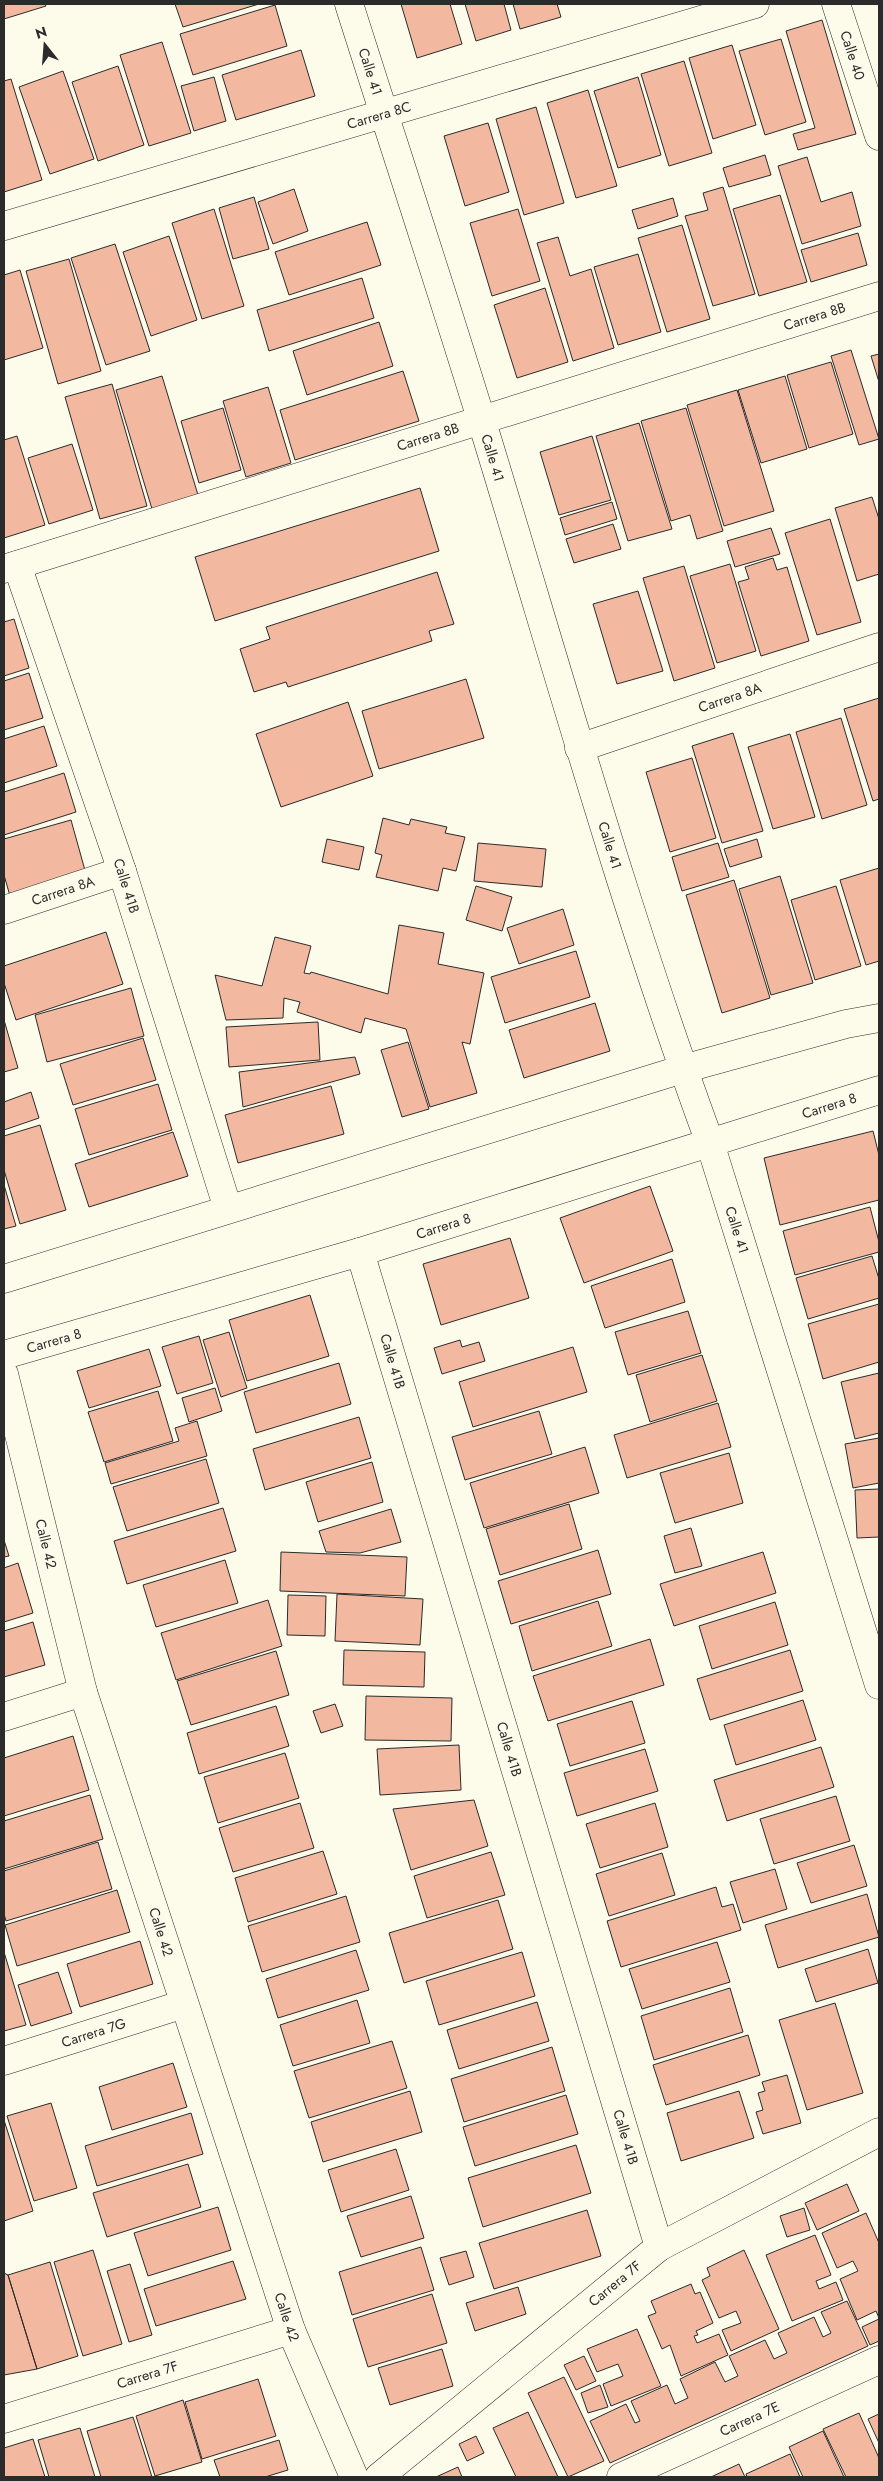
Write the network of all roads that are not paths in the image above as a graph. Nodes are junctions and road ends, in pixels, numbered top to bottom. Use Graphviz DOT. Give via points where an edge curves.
graph roads {
  1 [pos="349,4"];
  2 [pos="754,4"];
  3 [pos="836,4"];
  4 [pos="384,114"];
  5 [pos="877,119"];
  6 [pos="4,226"];
  7 [pos="879,296"];
  8 [pos="481,420"];
  9 [pos="10,567"];
  10 [pos="879,648"];
  11 [pos="580,748"];
  12 [pos="122,871"];
  13 [pos="4,910"];
  14 [pos="879,1018"];
  15 [pos="683,1069"];
  16 [pos="879,1090"];
  17 [pos="710,1143"];
  18 [pos="228,1208"];
  19 [pos="360,1252"];
  20 [pos="4,1279"];
  21 [pos="4,1356"];
  22 [pos="4,1374"];
  23 [pos="879,1685"];
  24 [pos="83,1692"];
  25 [pos="4,1717"];
  26 [pos="184,2004"];
  27 [pos="4,2061"];
  28 [pos="879,2132"];
  29 [pos="659,2246"];
  30 [pos="291,2330"];
  31 [pos="879,2360"];
  32 [pos="4,2419"];
  33 [pos="354,2477"];
  34 [pos="379,2477"];
  35 [pos="621,2477"];
  1 -- 4 [label="street, Calle 41"];
  2 -- 4 [label="street, Carrera 8C"];
  3 -- 5 [label="street, Calle 40"];
  4 -- 6 [label="street, Carrera 8C"];
  4 -- 8 [label="street, Calle 41"];
  7 -- 8 [label="street, Carrera 8B"];
  8 -- 9 [label="street, Carrera 8B"];
  8 -- 11 [label="street, Calle 41"];
  9 -- 12 [label="street, Calle 41B"];
  10 -- 11 [label="street, Carrera 8A"];
  11 -- 15 [label="street, Calle 41"];
  12 -- 13 [label="street, Carrera 8A"];
  12 -- 18 [label="street, Calle 41B"];
  14 -- 15 [label="street" via="846,1024"];
  15 -- 17 [label="street, Calle 41"];
  15 -- 18 [label="street"];
  16 -- 17 [label="street, Carrera 8"];
  17 -- 19 [label="street, Carrera 8"];
  17 -- 23 [label="street, Calle 41"];
  18 -- 20 [label="street"];
  19 -- 21 [label="street, Carrera 8"];
  19 -- 29 [label="street, Calle 41B"];
  22 -- 24 [label="street, Calle 42"];
  24 -- 25 [label="street"];
  24 -- 26 [label="street, Calle 42"];
  26 -- 27 [label="street, Carrera 7G"];
  26 -- 30 [label="street, Calle 42"];
  28 -- 29 [label="street, Carrera 7F"];
  29 -- 34 [label="street, Carrera 7F"];
  30 -- 32 [label="street, Carrera 7F"];
  30 -- 33 [label="street, Calle 42"];
  31 -- 35 [label="street, Carrera 7E"];
}
